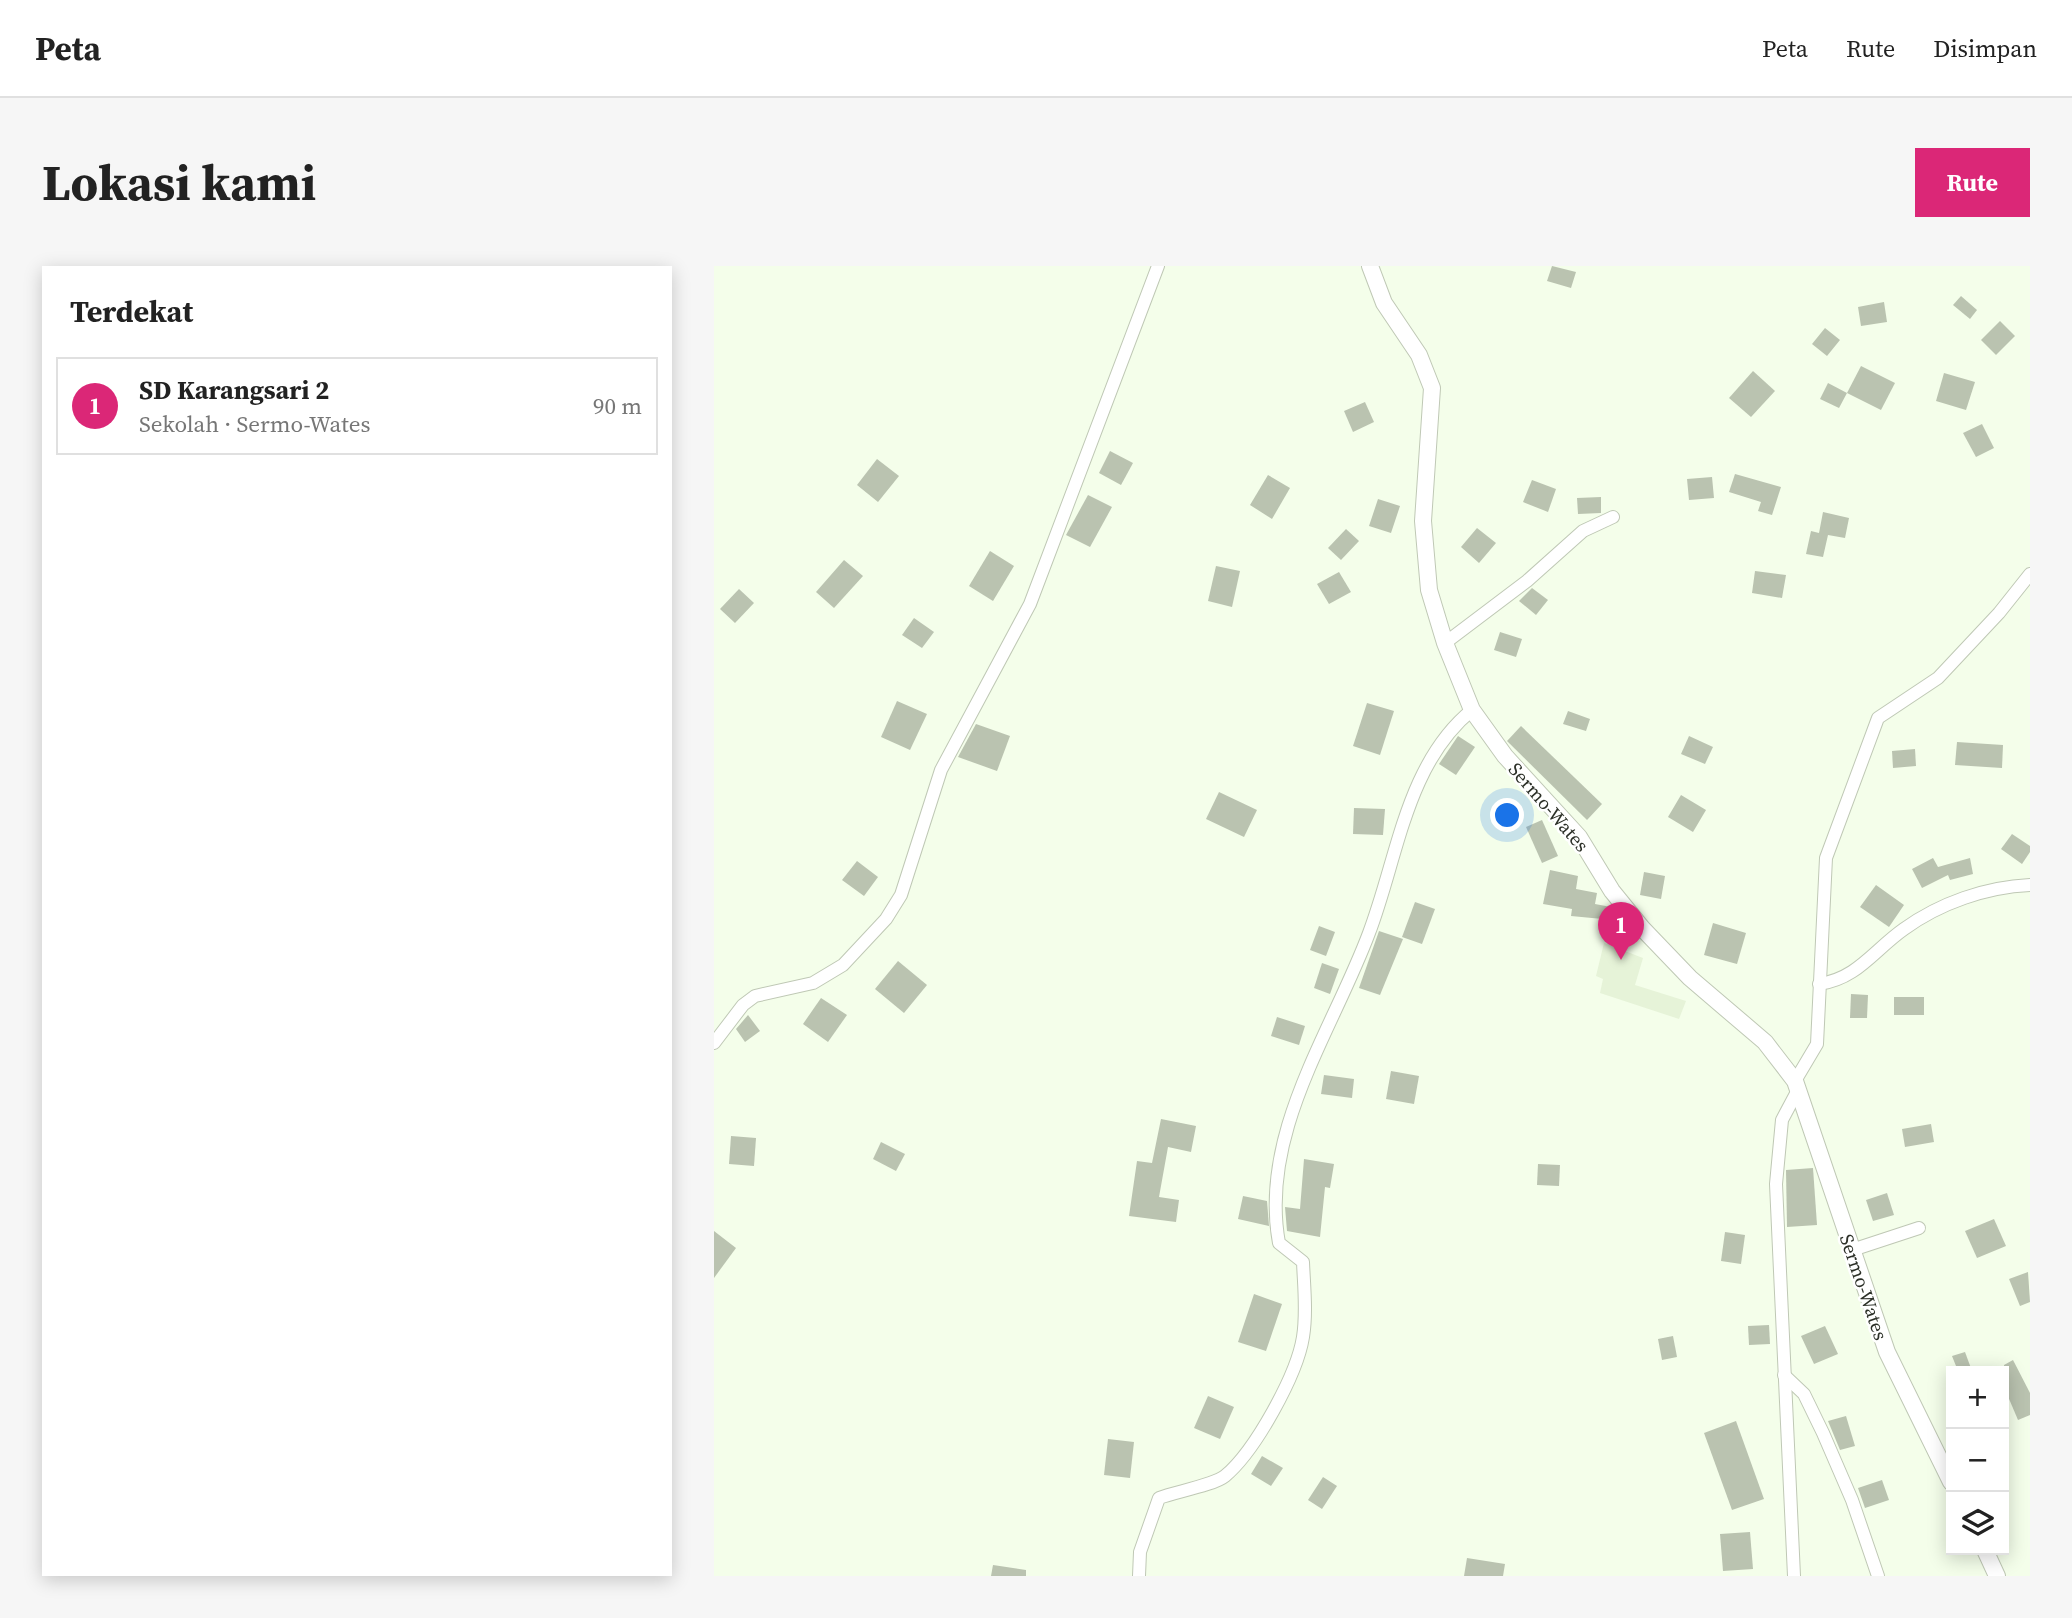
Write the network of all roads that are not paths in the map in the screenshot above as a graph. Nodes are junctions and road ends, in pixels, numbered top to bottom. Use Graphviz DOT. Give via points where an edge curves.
graph roads {
  1 [pos="1158,266"];
  2 [pos="1370,266"];
  3 [pos="1613,517"];
  4 [pos="2030,573"];
  5 [pos="1445,643"];
  6 [pos="1472,709"];
  7 [pos="2030,885"];
  8 [pos="1819,984"];
  9 [pos="714,1042"];
  10 [pos="1797,1085"];
  11 [pos="1919,1228"];
  12 [pos="1852,1250"];
  13 [pos="1784,1375"];
  14 [pos="1946,1472"];
  15 [pos="1987,1555"];
  16 [pos="1139,1576"];
  17 [pos="1794,1576"];
  18 [pos="1878,1576"];
  19 [pos="1997,1576"];
  1 -- 9 [label="street" via="1030,604 941,769 901,895 886,919 843,965 813,983 755,996"];
  2 -- 5 [label="main road, Sermo-Wates" via="1384,303 1419,355 1432,388 1423,521 1429,590"];
  3 -- 5 [label="street" via="1583,531 1527,581"];
  4 -- 8 [label="street" via="1938,678 1878,718 1826,858"];
  5 -- 6 [label="main road, Sermo-Wates"];
  6 -- 10 [label="main road, Sermo-Wates" via="1506,756 1579,837 1612,891 1642,928 1690,978 1765,1042"];
  6 -- 16 [label="street" via="1435,750 1413,798 1370,932 1294,1103 1273,1210 1279,1243 1303,1262 1303,1340 1253,1445 1231,1470 1223,1478 1159,1498 1140,1552"];
  7 -- 8 [label="street" via="2003,886 1966,896 1904,929 1839,981"];
  8 -- 10 [label="street" via="1817,1044"];
  10 -- 12 [label="main road, Sermo-Wates"];
  10 -- 13 [label="street" via="1782,1120 1776,1184"];
  11 -- 12 [label="street"];
  12 -- 14 [label="main road, Sermo-Wates" via="1887,1352"];
  13 -- 17 [label="street"];
  13 -- 18 [label="street" via="1804,1394 1823,1433"];
  15 -- 19 [label="main road"];
}
